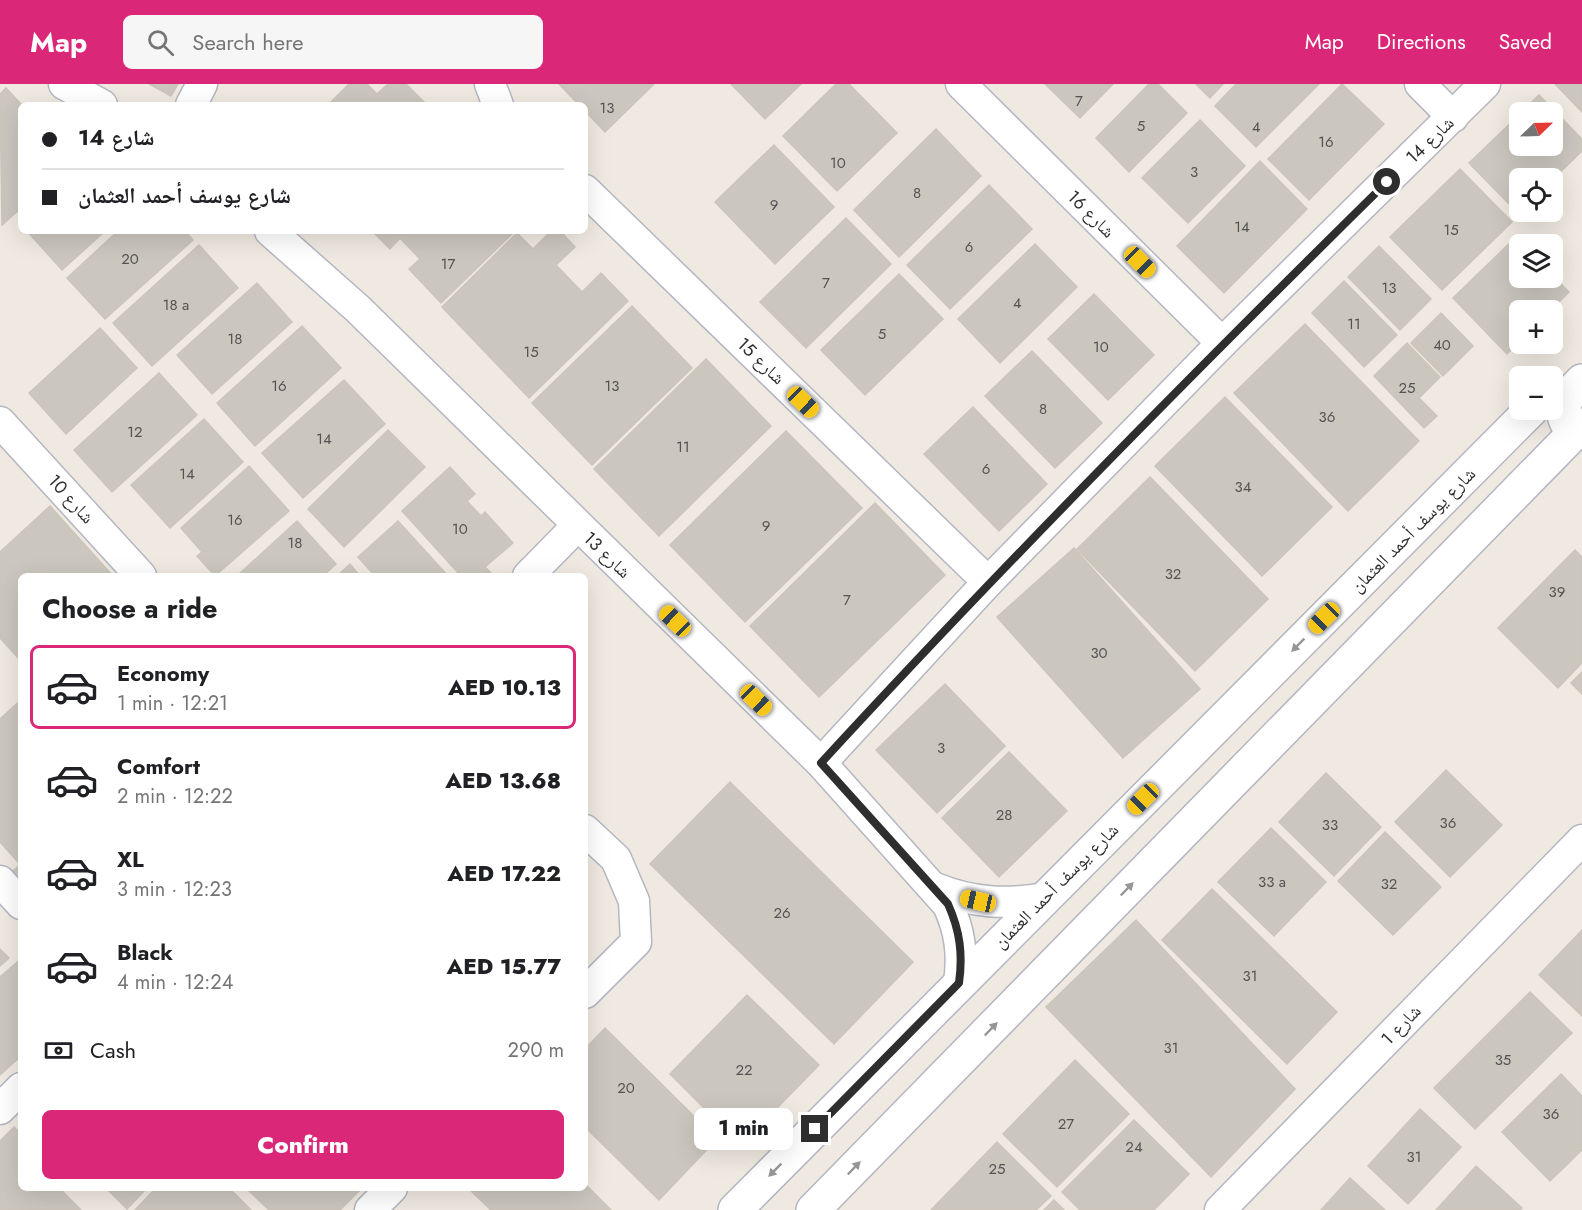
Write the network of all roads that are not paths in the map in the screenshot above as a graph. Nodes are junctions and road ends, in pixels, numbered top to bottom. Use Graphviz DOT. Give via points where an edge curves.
graph roads {
  1 [pos="64,84"];
  2 [pos="202,84"];
  3 [pos="490,84"];
  4 [pos="961,84"];
  5 [pos="1420,84"];
  6 [pos="1485,84"];
  7 [pos="97,102"];
  8 [pos="193,102"];
  9 [pos="497,102"];
  10 [pos="1453,117"];
  11 [pos="588,193"];
  12 [pos="273,234"];
  13 [pos="1222,343"];
  14 [pos="1582,355"];
  15 [pos="1563,375"];
  16 [pos="1582,381"];
  17 [pos="1521,420"];
  18 [pos="0,422"];
  19 [pos="1581,427"];
  20 [pos="1489,454"];
  21 [pos="577,526"];
  22 [pos="138,573"];
  23 [pos="531,573"];
  24 [pos="988,582"];
  25 [pos="1285,728"];
  26 [pos="821,763"];
  27 [pos="588,833"];
  28 [pos="1581,842"];
  29 [pos="0,881"];
  30 [pos="935,888"];
  31 [pos="1045,898"];
  32 [pos="18,901"];
  33 [pos="959,983"];
  34 [pos="588,990"];
  35 [pos="18,1091"];
  36 [pos="0,1109"];
  37 [pos="389,1191"];
  38 [pos="370,1210"];
  39 [pos="735,1210"];
  40 [pos="813,1210"];
  41 [pos="1220,1210"];
  1 -- 7 [label="street"];
  2 -- 8 [label="street"];
  3 -- 9 [label="street"];
  4 -- 13 [label="street, شارع 16"];
  5 -- 10 [label="street"];
  6 -- 10 [label="street, شارع 14"];
  10 -- 13 [label="street, شارع 14"];
  11 -- 24 [label="street, شارع 15"];
  12 -- 21 [label="street, شارع 13" via="358,309"];
  13 -- 24 [label="street, شارع 14"];
  14 -- 15 [label="street"];
  16 -- 19 [label="street" via="1567,396 1563,412 1568,425"];
  17 -- 20 [label="street, شارع يوسف أحمد العثمان"];
  18 -- 22 [label="street, شارع 10"];
  19 -- 25 [label="street"];
  20 -- 25 [label="street" via="1508,452 1517,457 1520,466 1306,677 1288,711"];
  20 -- 31 [label="street, شارع يوسف أحمد العثمان, one-way"];
  21 -- 23 [label="street"];
  21 -- 26 [label="street, شارع 13"];
  24 -- 26 [label="street, شارع 14"];
  40 -- 25 [label="street, one-way"];
  26 -- 30 [label="street, شارع 13"];
  27 -- 34 [label="street" via="616,859 634,901 636,942"];
  28 -- 41 [label="street, شارع 1"];
  29 -- 32 [label="street"];
  30 -- 31 [label="street" via="978,901 1023,902"];
  30 -- 33 [label="street, شارع 13" via="956,923 962,962"];
  31 -- 33 [label="street, شارع يوسف أحمد العثمان"];
  33 -- 39 [label="street, شارع يوسف أحمد العثمان, one-way"];
  35 -- 36 [label="street"];
  37 -- 38 [label="street"];
}
